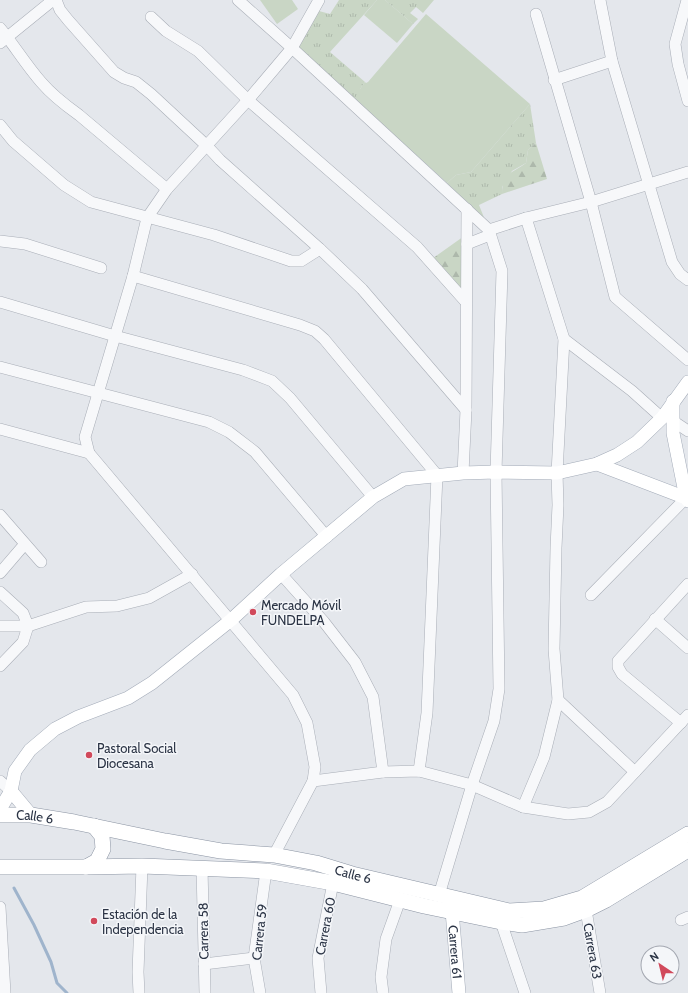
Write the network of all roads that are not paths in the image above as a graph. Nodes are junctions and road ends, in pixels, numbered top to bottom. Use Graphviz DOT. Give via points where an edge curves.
graph roads {
  1 [pos="55,0"];
  2 [pos="238,0"];
  3 [pos="319,0"];
  4 [pos="600,0"];
  5 [pos="686,5"];
  6 [pos="536,14"];
  7 [pos="151,18"];
  8 [pos="0,28"];
  9 [pos="4,40"];
  10 [pos="292,48"];
  11 [pos="612,61"];
  12 [pos="554,80"];
  13 [pos="248,100"];
  14 [pos="688,101"];
  15 [pos="0,125"];
  16 [pos="207,146"];
  17 [pos="688,172"];
  18 [pos="649,184"];
  19 [pos="167,190"];
  20 [pos="591,202"];
  21 [pos="467,209"];
  22 [pos="147,218"];
  23 [pos="526,218"];
  24 [pos="490,232"];
  25 [pos="0,241"];
  26 [pos="467,244"];
  27 [pos="320,249"];
  28 [pos="101,268"];
  29 [pos="133,276"];
  30 [pos="688,280"];
  31 [pos="0,302"];
  32 [pos="466,302"];
  33 [pos="115,336"];
  34 [pos="564,339"];
  35 [pos="688,360"];
  36 [pos="0,367"];
  37 [pos="688,382"];
  38 [pos="98,392"];
  39 [pos="466,410"];
  40 [pos="668,420"];
  41 [pos="0,429"];
  42 [pos="688,430"];
  43 [pos="89,453"];
  44 [pos="597,464"];
  45 [pos="496,472"];
  46 [pos="463,473"];
  47 [pos="557,473"];
  48 [pos="437,475"];
  49 [pos="373,498"];
  50 [pos="687,500"];
  51 [pos="0,515"];
  52 [pos="327,536"];
  53 [pos="24,544"];
  54 [pos="41,562"];
  55 [pos="0,573"];
  56 [pos="192,574"];
  57 [pos="281,574"];
  58 [pos="688,584"];
  59 [pos="0,592"];
  60 [pos="591,595"];
  61 [pos="655,619"];
  62 [pos="230,620"];
  63 [pos="0,626"];
  64 [pos="28,626"];
  65 [pos="688,648"];
  66 [pos="0,666"];
  67 [pos="558,700"];
  68 [pos="684,719"];
  69 [pos="419,771"];
  70 [pos="383,772"];
  71 [pos="635,772"];
  72 [pos="0,781"];
  73 [pos="313,781"];
  74 [pos="472,785"];
  75 [pos="11,791"];
  76 [pos="523,807"];
  77 [pos="0,809"];
  78 [pos="0,815"];
  79 [pos="31,815"];
  80 [pos="94,826"];
  81 [pos="688,834"];
  82 [pos="688,850"];
  83 [pos="274,855"];
  84 [pos="0,866"];
  85 [pos="142,866"];
  86 [pos="86,867"];
  87 [pos="202,868"];
  88 [pos="266,871"];
  89 [pos="333,883"];
  90 [pos="439,895"];
  91 [pos="400,900"];
  92 [pos="0,907"];
  93 [pos="586,910"];
  94 [pos="452,911"];
  95 [pos="500,922"];
  96 [pos="254,958"];
  97 [pos="204,964"];
  98 [pos="5,993"];
  99 [pos="139,993"];
  100 [pos="205,993"];
  101 [pos="260,993"];
  102 [pos="321,993"];
  103 [pos="383,993"];
  104 [pos="459,993"];
  105 [pos="525,993"];
  106 [pos="600,993"];
  1 -- 9 [label="street"];
  1 -- 16 [label="street" via="68,20 114,72 136,82"];
  2 -- 10 [label="street"];
  3 -- 10 [label="street"];
  4 -- 11 [label="street"];
  5 -- 14 [label="street" via="675,44"];
  6 -- 12 [label="street"];
  7 -- 13 [label="street" via="166,31 198,50"];
  8 -- 9 [label="street"];
  9 -- 19 [label="street" via="63,104"];
  10 -- 13 [label="street"];
  10 -- 21 [label="street"];
  11 -- 12 [label="street"];
  11 -- 18 [label="street"];
  12 -- 20 [label="street"];
  13 -- 16 [label="street"];
  13 -- 32 [label="street" via="416,247"];
  15 -- 22 [label="street" via="13,141 64,185 91,202"];
  16 -- 19 [label="street"];
  16 -- 27 [label="street"];
  17 -- 18 [label="street"];
  18 -- 20 [label="street"];
  18 -- 30 [label="street" via="672,262"];
  19 -- 22 [label="street"];
  20 -- 23 [label="street"];
  20 -- 35 [label="street" via="615,297"];
  21 -- 24 [label="street"];
  21 -- 26 [label="street"];
  22 -- 27 [label="street" via="214,235 291,261 301,262"];
  22 -- 29 [label="street"];
  23 -- 24 [label="street"];
  23 -- 34 [label="street"];
  24 -- 26 [label="street"];
  24 -- 45 [label="street" via="502,272"];
  25 -- 28 [label="street" via="25,244"];
  26 -- 32 [label="street"];
  27 -- 39 [label="street" via="362,289"];
  29 -- 33 [label="street"];
  29 -- 48 [label="street" via="315,331"];
  31 -- 33 [label="street"];
  32 -- 39 [label="street"];
  33 -- 38 [label="street"];
  33 -- 49 [label="street" via="243,370 272,381 290,398"];
  34 -- 40 [label="street"];
  34 -- 47 [label="street"];
  36 -- 38 [label="street"];
  37 -- 40 [label="main road" via="674,401"];
  38 -- 43 [label="street" via="85,437"];
  38 -- 52 [label="street" via="209,422 229,432 255,452"];
  39 -- 46 [label="street"];
  40 -- 42 [label="street"];
  40 -- 44 [label="main road" via="617,455"];
  40 -- 50 [label="main road"];
  41 -- 43 [label="street"];
  43 -- 56 [label="street"];
  44 -- 47 [label="main road"];
  44 -- 50 [label="main road"];
  45 -- 46 [label="main road"];
  45 -- 47 [label="main road"];
  45 -- 74 [label="street" via="499,689 494,722"];
  46 -- 48 [label="main road"];
  47 -- 67 [label="street" via="554,649"];
  48 -- 49 [label="main road" via="404,479"];
  48 -- 69 [label="street" via="427,713"];
  49 -- 52 [label="main road"];
  50 -- 60 [label="street"];
  51 -- 53 [label="street"];
  52 -- 57 [label="main road"];
  53 -- 54 [label="street"];
  53 -- 55 [label="street"];
  56 -- 62 [label="street"];
  56 -- 64 [label="street" via="149,598 117,606 86,607"];
  57 -- 62 [label="main road"];
  57 -- 70 [label="street" via="324,622 355,662 373,697"];
  58 -- 61 [label="street"];
  59 -- 64 [label="street" via="23,613"];
  61 -- 65 [label="street"];
  61 -- 68 [label="street" via="618,661 618,667 622,674"];
  62 -- 73 [label="street" via="293,696 307,723 315,767"];
  62 -- 75 [label="main road" via="152,683 128,698 78,717 55,730 30,750 15,771"];
  63 -- 64 [label="street"];
  64 -- 66 [label="street" via="23,642"];
  67 -- 71 [label="street"];
  67 -- 76 [label="street" via="544,757"];
  68 -- 71 [label="street"];
  69 -- 70 [label="street"];
  69 -- 74 [label="street"];
  70 -- 73 [label="street"];
  71 -- 76 [label="street" via="608,802 589,812 568,814"];
  72 -- 75 [label="street"];
  73 -- 83 [label="street"];
  74 -- 76 [label="street"];
  74 -- 90 [label="street"];
  75 -- 77 [label="main road"];
  75 -- 79 [label="main road"];
  78 -- 79 [label="highway, Calle 6"];
  79 -- 80 [label="highway, Calle 6"];
  80 -- 83 [label="highway, Calle 6" via="221,851"];
  80 -- 86 [label="highway" via="102,836 103,849 97,861"];
  81 -- 90 [label="highway, Calle 6" via="582,898 544,910 509,911"];
  82 -- 93 [label="highway, Calle 6"];
  83 -- 90 [label="highway, Calle 6" via="316,863"];
  84 -- 86 [label="highway, Calle 6"];
  85 -- 86 [label="highway, Calle 6"];
  85 -- 87 [label="highway, Calle 6"];
  85 -- 99 [label="street"];
  87 -- 88 [label="highway, Calle 6"];
  87 -- 97 [label="street, Carrera 58"];
  88 -- 89 [label="highway, Calle 6"];
  88 -- 96 [label="street, Carrera 59"];
  89 -- 91 [label="highway, Calle 6"];
  89 -- 102 [label="street, Carrera 60" via="318,958"];
  91 -- 94 [label="highway, Calle 6"];
  91 -- 103 [label="street" via="386,939 381,977"];
  92 -- 98 [label="street"];
  93 -- 95 [label="highway, Calle 6" via="564,918 522,925"];
  93 -- 106 [label="street, Carrera 63"];
  94 -- 95 [label="highway, Calle 6"];
  94 -- 104 [label="main road, Carrera 61"];
  95 -- 105 [label="street"];
  96 -- 97 [label="street"];
  96 -- 101 [label="street, Carrera 59"];
  97 -- 100 [label="street, Carrera 58"];
}
